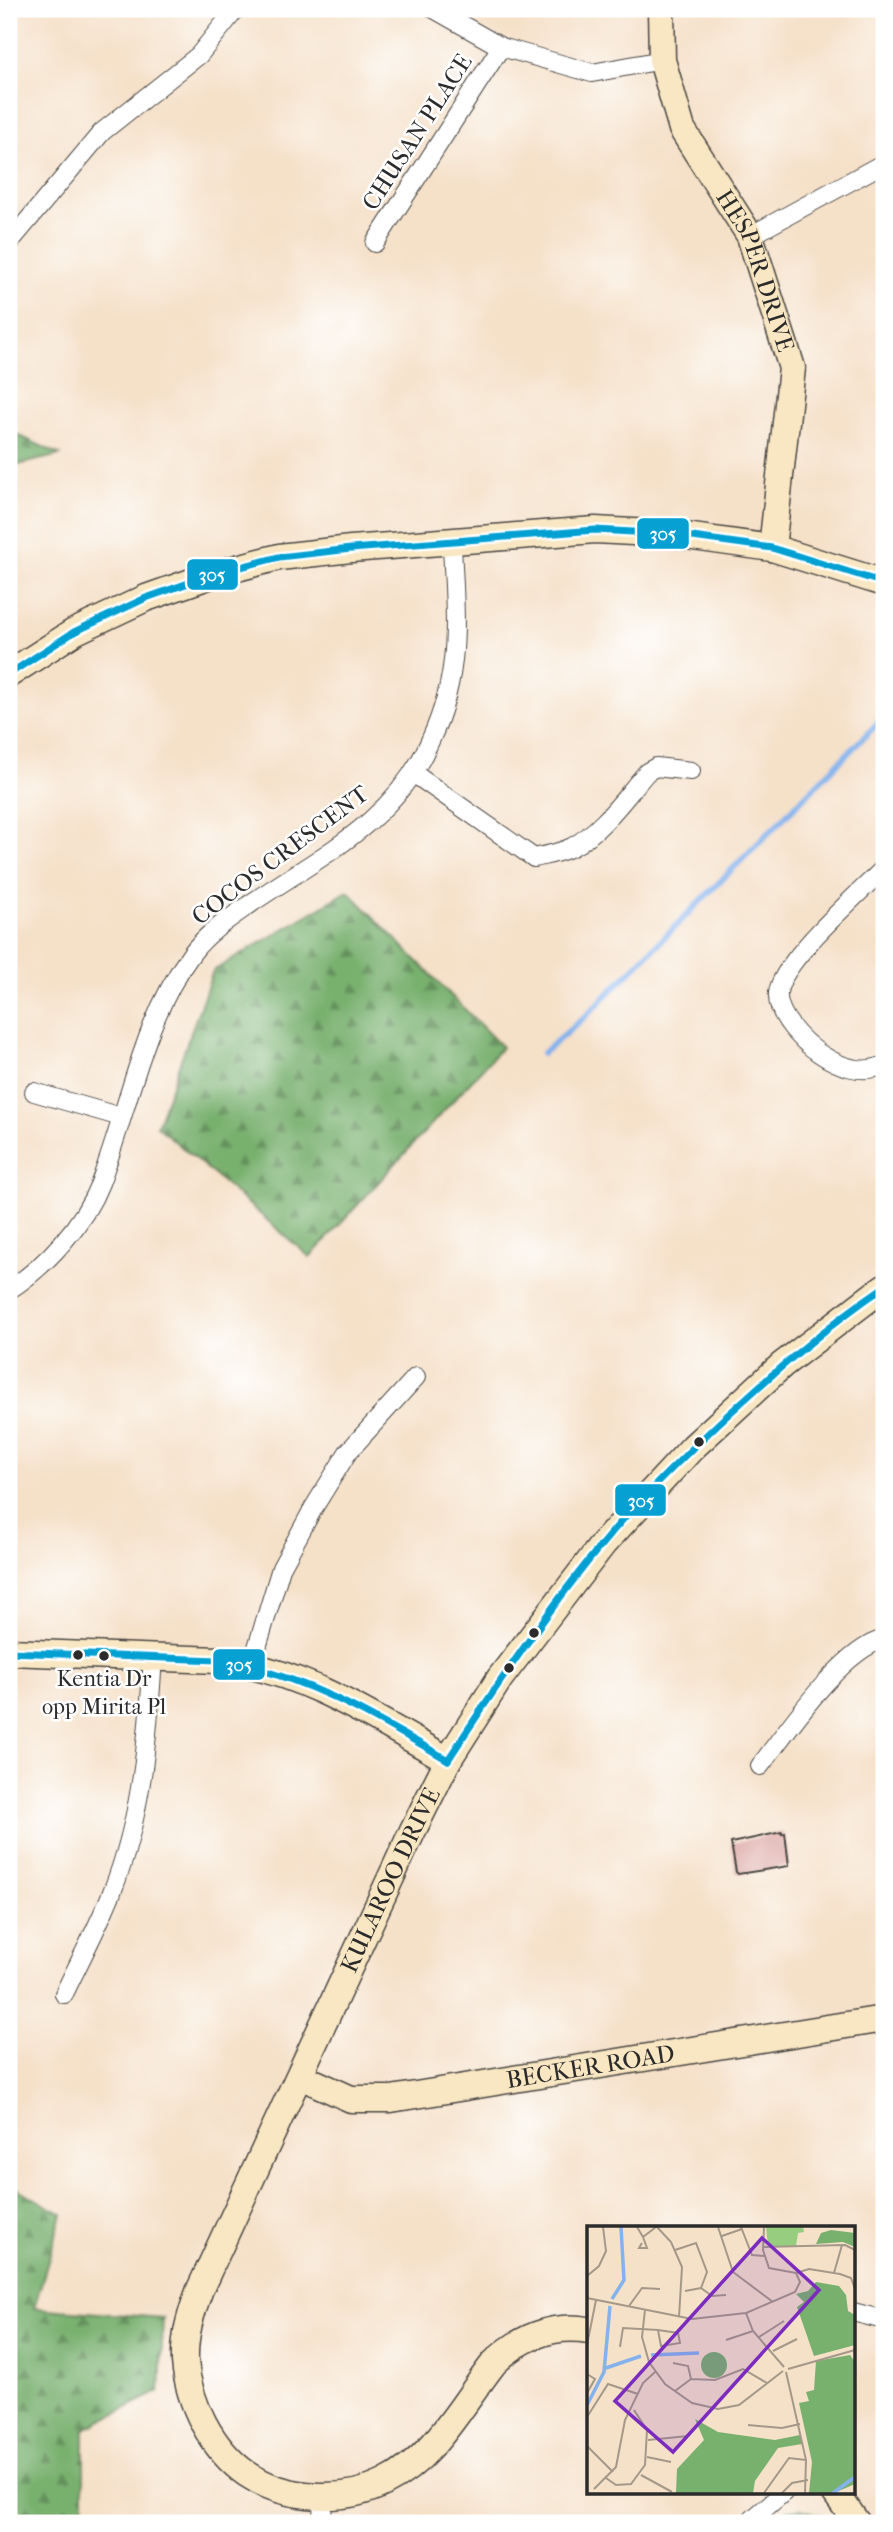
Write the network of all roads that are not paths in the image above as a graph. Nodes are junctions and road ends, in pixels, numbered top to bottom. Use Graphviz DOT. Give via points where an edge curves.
graph roads {
  1 [pos="236,9"];
  2 [pos="434,9"];
  3 [pos="661,9"];
  4 [pos="501,47"];
  5 [pos="662,60"];
  6 [pos="884,163"];
  7 [pos="750,236"];
  8 [pos="9,243"];
  9 [pos="375,243"];
  10 [pos="452,543"];
  11 [pos="772,548"];
  12 [pos="884,583"];
  13 [pos="9,674"];
  14 [pos="691,771"];
  15 [pos="412,773"];
  16 [pos="884,869"];
  17 [pos="884,1065"];
  18 [pos="34,1092"];
  19 [pos="121,1116"];
  20 [pos="884,1287"];
  21 [pos="9,1290"];
  22 [pos="416,1377"];
  23 [pos="884,1639"];
  24 [pos="9,1652"];
  25 [pos="153,1657"];
  26 [pos="252,1664"];
  27 [pos="448,1760"];
  28 [pos="760,1766"];
  29 [pos="64,1994"];
  30 [pos="884,2024"];
  31 [pos="300,2076"];
  32 [pos="854,2312"];
  33 [pos="884,2320"];
  34 [pos="587,2330"];
  35 [pos="782,2494"];
  36 [pos="836,2494"];
  37 [pos="323,2511"];
  38 [pos="748,2523"];
  39 [pos="857,2523"];
  1 -- 8 [label="street" via="199,55 102,132"];
  2 -- 4 [label="street"];
  3 -- 5 [label="street, HESPER DRIVE"];
  4 -- 5 [label="street" via="592,73"];
  4 -- 9 [label="street, CHUSAN PLACE"];
  5 -- 7 [label="street, HESPER DRIVE" via="682,129"];
  6 -- 7 [label="street"];
  7 -- 11 [label="street, HESPER DRIVE" via="792,368"];
  10 -- 11 [label="street" via="595,530 671,534"];
  10 -- 13 [label="street" via="279,557 214,574 146,597 74,632"];
  10 -- 15 [label="street, COCOS CRESCENT" via="454,649 445,700"];
  11 -- 12 [label="street"];
  14 -- 15 [label="street" via="656,767 584,839 559,853 534,858"];
  15 -- 19 [label="street, COCOS CRESCENT" via="386,808 353,836 221,925 195,949 163,999"];
  16 -- 17 [label="street" via="797,957 781,979 777,996 782,1012 807,1045 824,1056 859,1069"];
  18 -- 19 [label="street"];
  19 -- 21 [label="street, COCOS CRESCENT" via="100,1185 71,1232 42,1265"];
  20 -- 27 [label="street, KULAROO DRIVE" via="782,1365 651,1490 603,1544 500,1678"];
  22 -- 26 [label="street" via="348,1452 314,1507 281,1568"];
  23 -- 28 [label="street" via="870,1643 821,1687"];
  24 -- 25 [label="street"];
  25 -- 26 [label="street"];
  25 -- 29 [label="street" via="147,1751 128,1842 112,1892"];
  26 -- 27 [label="street" via="334,1695"];
  27 -- 31 [label="street, KULAROO DRIVE"];
  30 -- 31 [label="street, BECKER ROAD" via="877,2020 391,2099 351,2099"];
  31 -- 37 [label="street, KULAROO DRIVE" via="200,2289 189,2319 185,2363 203,2421 233,2461 247,2474"];
  32 -- 33 [label="street"];
  34 -- 37 [label="street" via="556,2329 530,2336 505,2352 417,2462 382,2485"];
  35 -- 38 [label="street"];
  36 -- 39 [label="street"];
}
